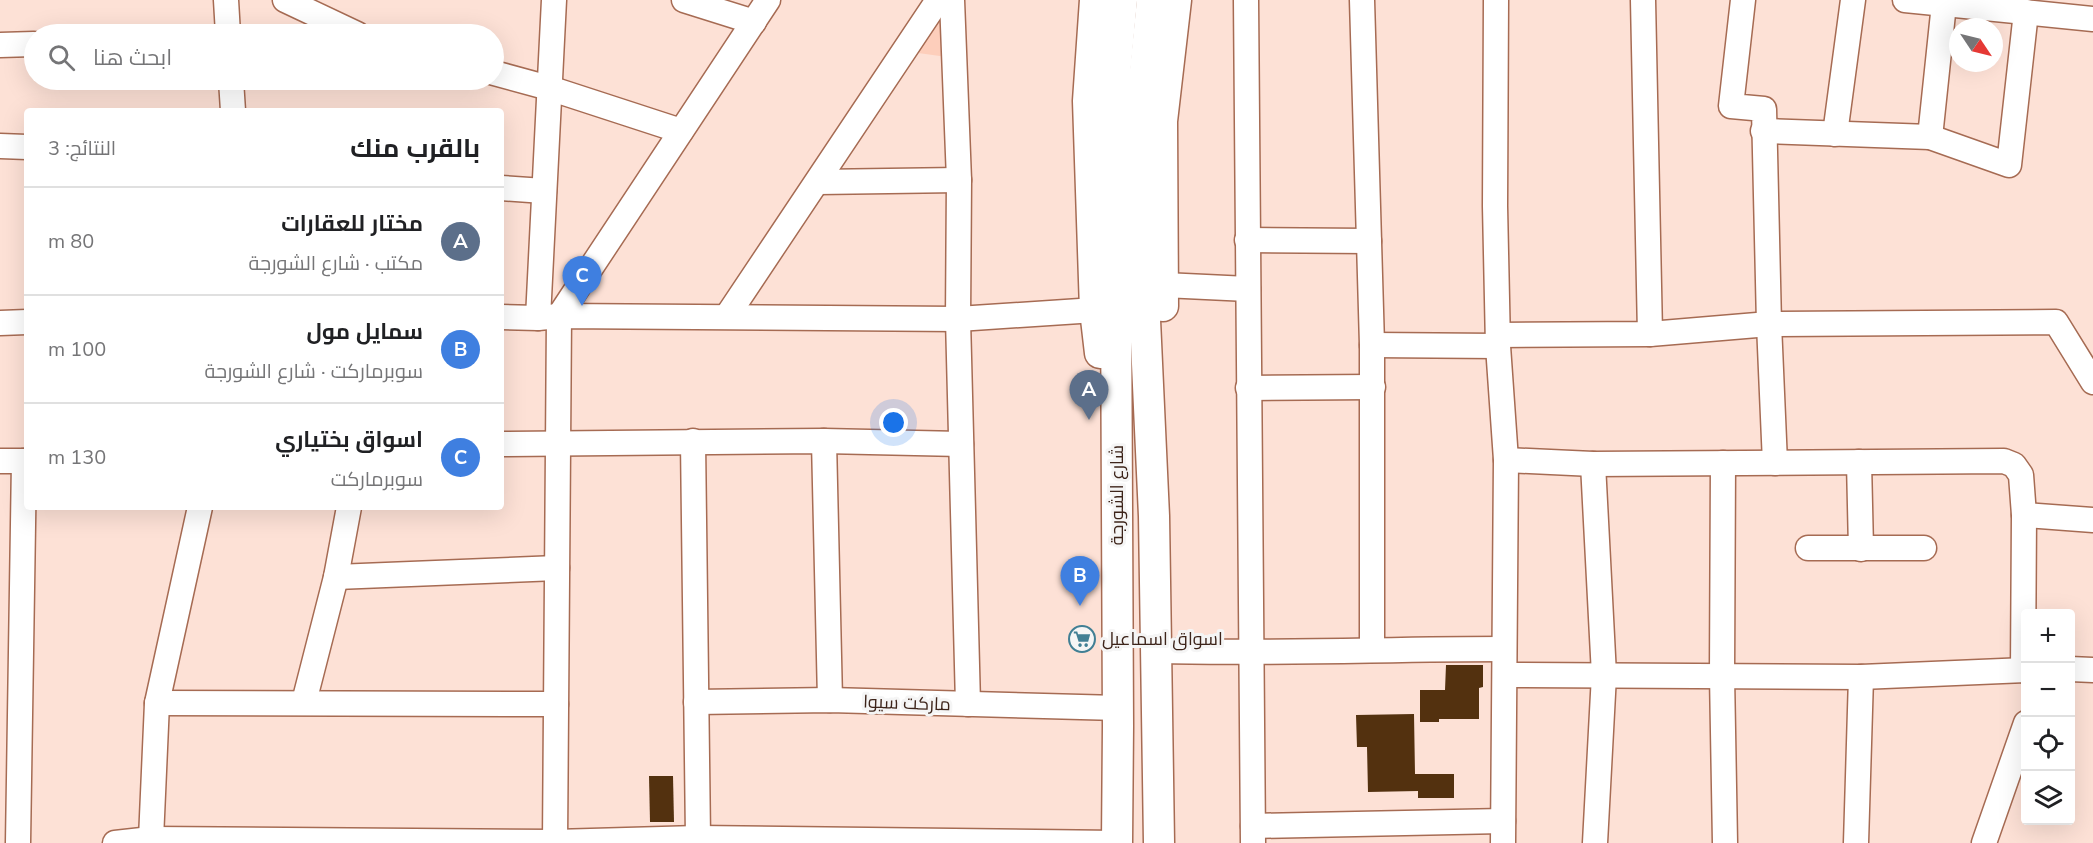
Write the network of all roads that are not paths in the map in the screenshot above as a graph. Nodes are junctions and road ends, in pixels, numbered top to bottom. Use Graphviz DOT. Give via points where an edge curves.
graph roads {
  1 [pos="226,0"];
  2 [pos="285,0"];
  3 [pos="554,0"];
  4 [pos="684,0"];
  5 [pos="768,0"];
  6 [pos="938,0"];
  7 [pos="952,0"];
  8 [pos="1095,0"];
  9 [pos="1122,0"];
  10 [pos="1152,0"];
  11 [pos="1176,0"];
  12 [pos="1246,0"];
  13 [pos="1362,0"];
  14 [pos="1496,0"];
  15 [pos="1642,0"];
  16 [pos="1743,0"];
  17 [pos="1853,0"];
  18 [pos="1907,0"];
  19 [pos="1944,4"];
  20 [pos="2026,12"];
  21 [pos="2093,20"];
  22 [pos="754,22"];
  23 [pos="227,24"];
  24 [pos="336,24"];
  25 [pos="24,44"];
  26 [pos="0,45"];
  27 [pos="504,76"];
  28 [pos="549,88"];
  29 [pos="232,90"];
  30 [pos="233,108"];
  31 [pos="681,131"];
  32 [pos="1763,131"];
  33 [pos="1835,134"];
  34 [pos="1930,137"];
  35 [pos="0,146"];
  36 [pos="24,147"];
  37 [pos="959,180"];
  38 [pos="818,182"];
  39 [pos="504,188"];
  40 [pos="544,191"];
  41 [pos="1247,240"];
  42 [pos="1369,241"];
  43 [pos="1164,285"];
  44 [pos="1248,289"];
  45 [pos="1095,310"];
  46 [pos="727,316"];
  47 [pos="504,317"];
  48 [pos="548,317"];
  49 [pos="958,318"];
  50 [pos="24,322"];
  51 [pos="0,323"];
  52 [pos="1769,324"];
  53 [pos="1650,334"];
  54 [pos="1498,341"];
  55 [pos="1372,345"];
  56 [pos="2093,382"];
  57 [pos="1373,387"];
  58 [pos="1248,388"];
  59 [pos="693,441"];
  60 [pos="824,441"];
  61 [pos="558,442"];
  62 [pos="504,444"];
  63 [pos="961,444"];
  64 [pos="1506,460"];
  65 [pos="17,461"];
  66 [pos="1859,462"];
  67 [pos="1723,463"];
  68 [pos="1775,463"];
  69 [pos="1593,464"];
  70 [pos="1117,495"];
  71 [pos="199,510"];
  72 [pos="348,510"];
  73 [pos="2024,515"];
  74 [pos="1154,516"];
  75 [pos="2093,520"];
  76 [pos="1924,548"];
  77 [pos="1808,549"];
  78 [pos="1861,549"];
  79 [pos="557,568"];
  80 [pos="336,577"];
  81 [pos="1372,649"];
  82 [pos="1504,649"];
  83 [pos="1156,651"];
  84 [pos="1251,654"];
  85 [pos="2024,663"];
  86 [pos="2075,669"];
  87 [pos="2021,670"];
  88 [pos="2093,670"];
  89 [pos="1505,675"];
  90 [pos="1604,675"];
  91 [pos="1722,675"];
  92 [pos="1861,677"];
  93 [pos="830,700"];
  94 [pos="304,702"];
  95 [pos="696,702"];
  96 [pos="157,703"];
  97 [pos="556,704"];
  98 [pos="968,704"];
  99 [pos="1118,717"];
  100 [pos="1158,726"];
  101 [pos="2021,735"];
  102 [pos="1503,832"];
  103 [pos="1253,834"];
  104 [pos="698,838"];
  105 [pos="151,839"];
  106 [pos="555,842"];
  107 [pos="883,842"];
  108 [pos="1009,842"];
  109 [pos="18,843"];
  110 [pos="115,843"];
  111 [pos="1117,843"];
  112 [pos="1160,843"];
  113 [pos="1595,843"];
  114 [pos="1725,843"];
  115 [pos="1856,843"];
  116 [pos="1984,843"];
  1 -- 23 [label="street"];
  2 -- 24 [label="street"];
  3 -- 28 [label="street"];
  4 -- 22 [label="street"];
  5 -- 22 [label="street"];
  6 -- 38 [label="street"];
  7 -- 37 [label="street"];
  8 -- 45 [label="main road" via="1088,101"];
  9 -- 70 [label="main road, شارع الشورجة" via="1115,75"];
  10 -- 74 [label="main road" via="1139,189"];
  11 -- 43 [label="main road" via="1162,121"];
  12 -- 41 [label="street"];
  13 -- 42 [label="street"];
  14 -- 54 [label="street"];
  15 -- 53 [label="street"];
  16 -- 32 [label="street" via="1731,106 1764,109"];
  17 -- 33 [label="street"];
  18 -- 19 [label="street"];
  19 -- 20 [label="street"];
  19 -- 34 [label="street"];
  20 -- 21 [label="street"];
  20 -- 34 [label="street" via="2008,165"];
  22 -- 31 [label="street"];
  25 -- 26 [label="street"];
  27 -- 28 [label="street"];
  28 -- 31 [label="street"];
  28 -- 40 [label="street"];
  29 -- 30 [label="street"];
  31 -- 48 [label="street"];
  32 -- 33 [label="street"];
  32 -- 52 [label="street"];
  33 -- 34 [label="street"];
  35 -- 36 [label="street"];
  37 -- 38 [label="street"];
  37 -- 49 [label="street"];
  38 -- 46 [label="street"];
  39 -- 40 [label="street"];
  40 -- 48 [label="street"];
  41 -- 42 [label="street"];
  41 -- 44 [label="street"];
  42 -- 55 [label="street"];
  43 -- 44 [label="street"];
  43 -- 74 [label="main road"];
  44 -- 58 [label="street"];
  45 -- 49 [label="street"];
  45 -- 70 [label="main road"];
  46 -- 48 [label="street"];
  46 -- 49 [label="street"];
  47 -- 48 [label="street"];
  48 -- 61 [label="street"];
  49 -- 63 [label="street"];
  50 -- 51 [label="street"];
  52 -- 53 [label="street"];
  52 -- 56 [label="street" via="2056,322"];
  52 -- 68 [label="street"];
  53 -- 54 [label="street"];
  54 -- 55 [label="street"];
  54 -- 64 [label="street"];
  55 -- 57 [label="street"];
  57 -- 58 [label="street"];
  57 -- 81 [label="street"];
  58 -- 84 [label="street"];
  59 -- 60 [label="street"];
  59 -- 61 [label="street"];
  59 -- 95 [label="street"];
  60 -- 63 [label="street"];
  60 -- 93 [label="street"];
  61 -- 62 [label="street"];
  61 -- 79 [label="street"];
  63 -- 98 [label="street"];
  64 -- 69 [label="street"];
  64 -- 82 [label="street"];
  65 -- 109 [label="street"];
  66 -- 68 [label="street"];
  66 -- 73 [label="street" via="2004,461 2014,465 2021,475"];
  66 -- 78 [label="street"];
  67 -- 68 [label="street"];
  67 -- 69 [label="street"];
  67 -- 91 [label="street"];
  69 -- 90 [label="street"];
  70 -- 99 [label="main road, شارع الشورجة"];
  71 -- 96 [label="street"];
  72 -- 80 [label="street"];
  73 -- 75 [label="street"];
  73 -- 85 [label="street"];
  74 -- 83 [label="main road"];
  76 -- 78 [label="street"];
  77 -- 78 [label="street"];
  79 -- 80 [label="street"];
  79 -- 97 [label="street"];
  80 -- 94 [label="street"];
  81 -- 82 [label="street"];
  81 -- 84 [label="street"];
  82 -- 89 [label="street"];
  83 -- 84 [label="street"];
  83 -- 100 [label="main road"];
  84 -- 103 [label="street"];
  86 -- 88 [label="street"];
  87 -- 92 [label="street"];
  89 -- 90 [label="street"];
  89 -- 102 [label="street"];
  90 -- 91 [label="street"];
  90 -- 113 [label="street"];
  91 -- 92 [label="street"];
  91 -- 114 [label="street"];
  92 -- 115 [label="street"];
  93 -- 95 [label="street, مارکت سیوا"];
  93 -- 98 [label="street, مارکت سیوا"];
  94 -- 96 [label="street"];
  94 -- 97 [label="street"];
  95 -- 104 [label="street"];
  96 -- 105 [label="street"];
  97 -- 106 [label="street"];
  98 -- 99 [label="street, مارکت سیوا"];
  99 -- 100 [label="main road"];
  99 -- 111 [label="main road, شارع الشورجة"];
  100 -- 112 [label="main road"];
  101 -- 116 [label="street"];
  102 -- 103 [label="street"];
  104 -- 106 [label="street"];
  104 -- 107 [label="street"];
  105 -- 106 [label="street"];
  105 -- 110 [label="street"];
  107 -- 108 [label="street"];
  108 -- 111 [label="street"];
}
